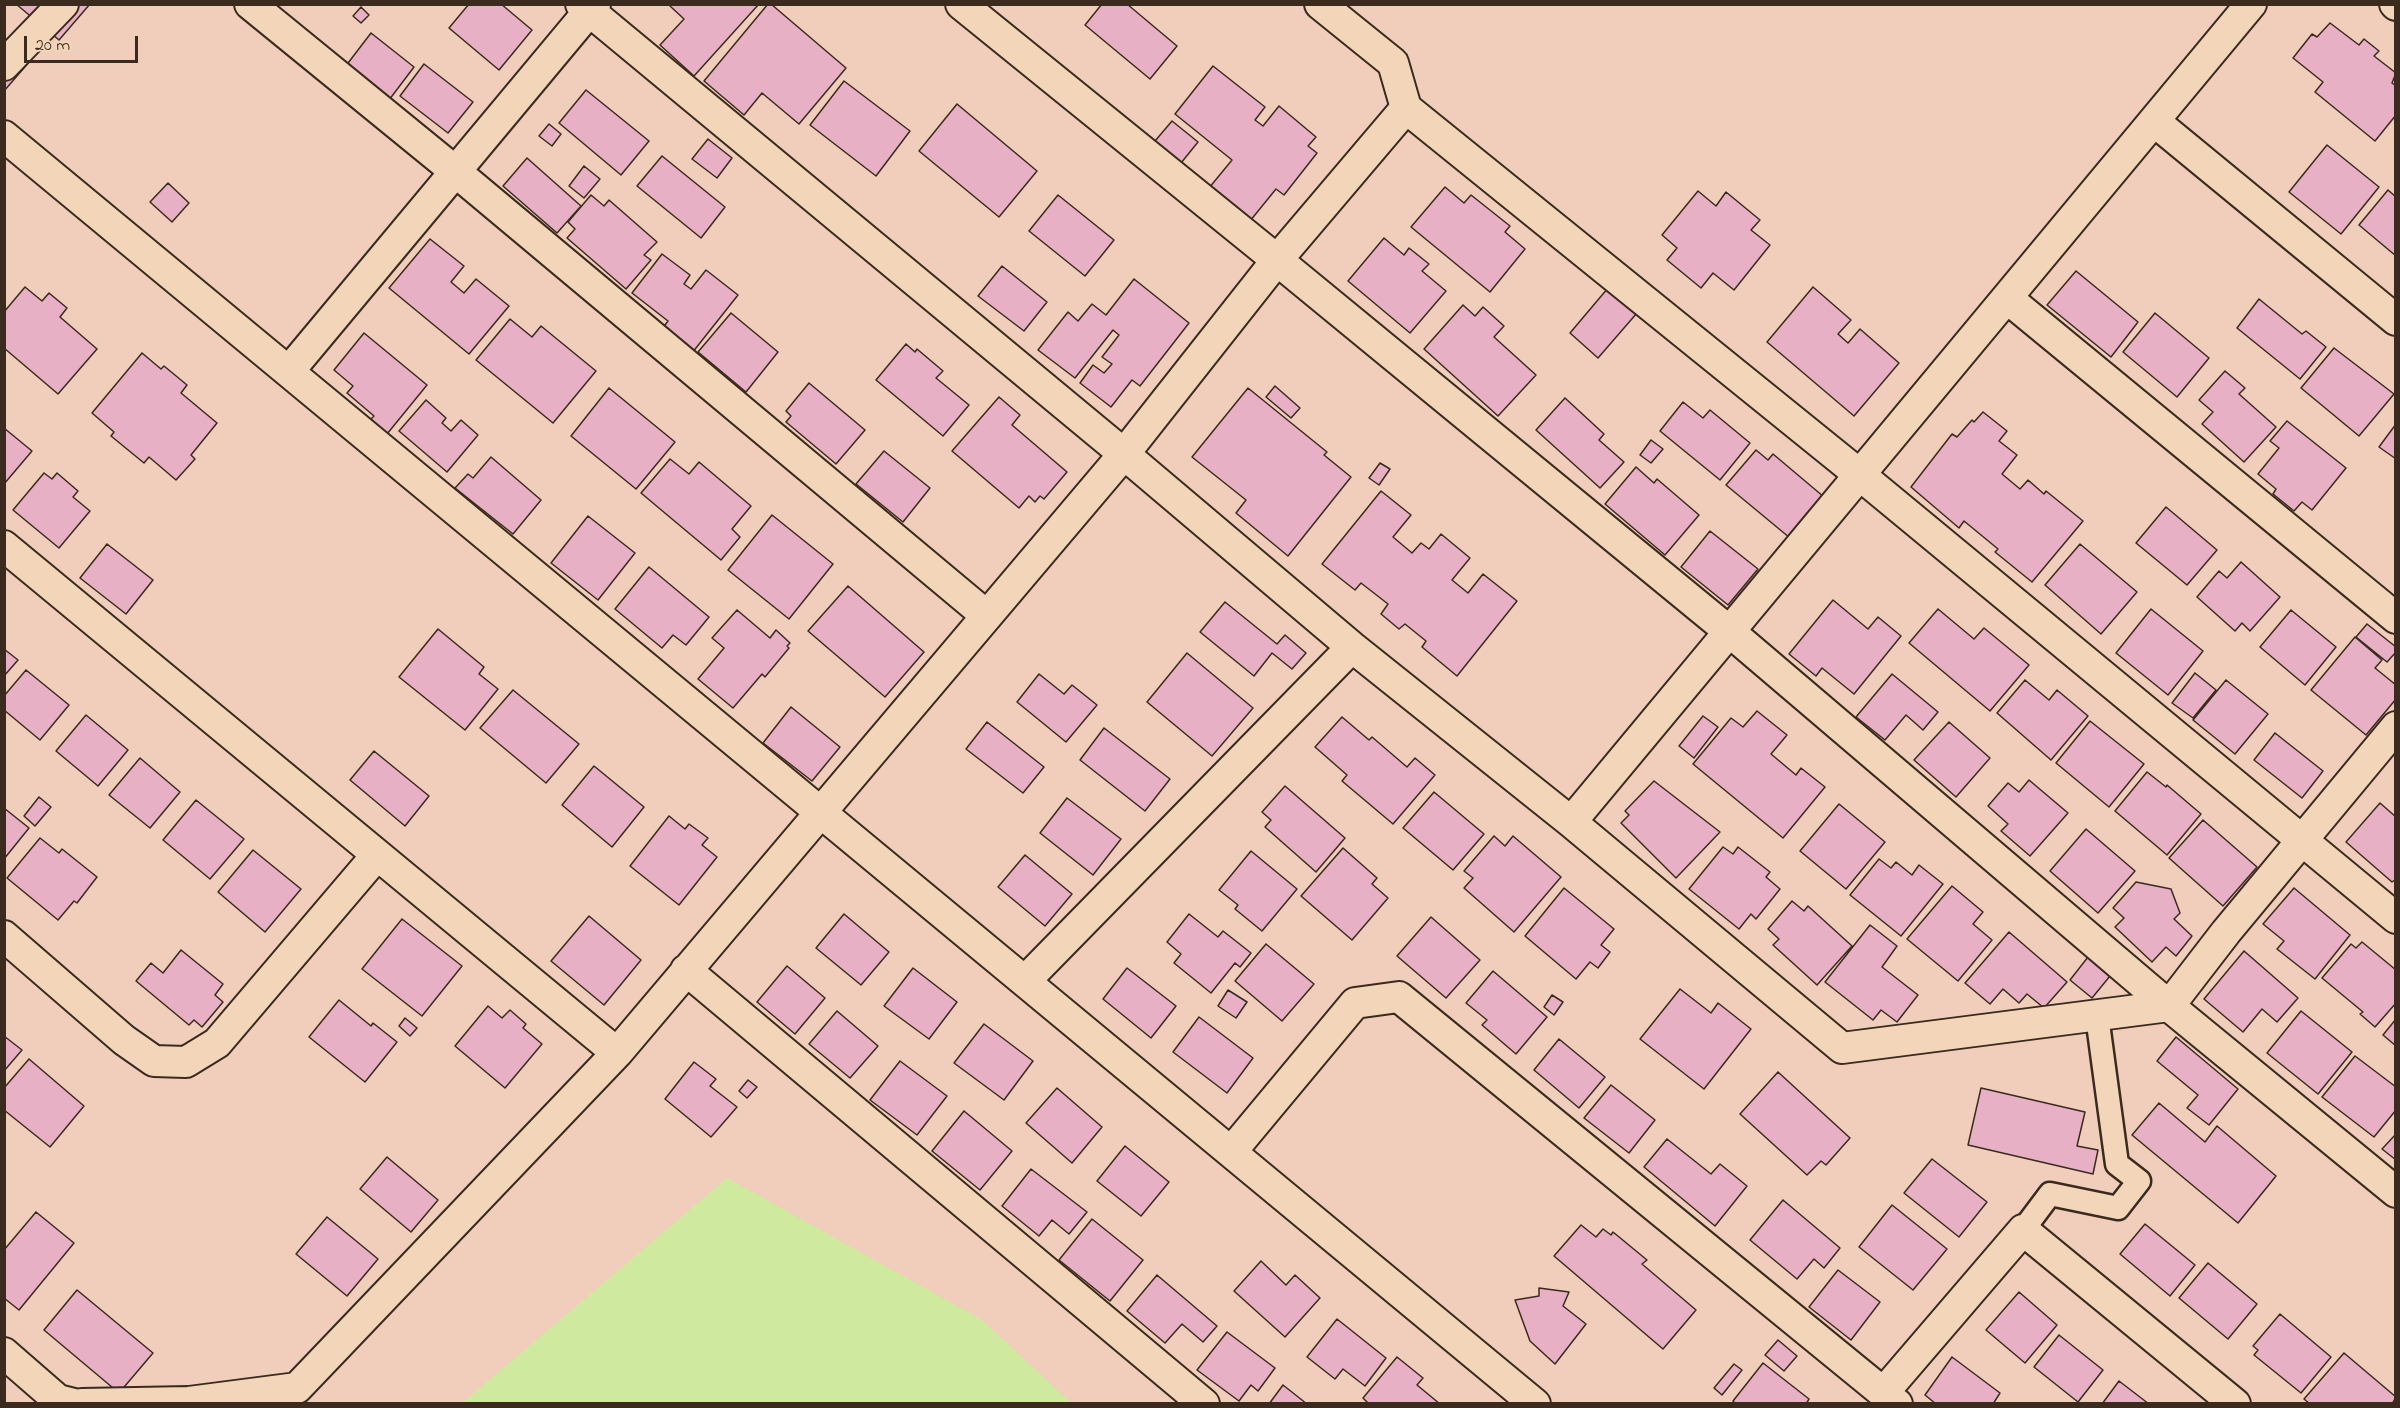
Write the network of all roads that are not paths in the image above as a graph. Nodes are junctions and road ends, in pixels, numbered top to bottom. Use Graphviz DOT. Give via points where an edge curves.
graph roads {
  1 [pos="63,4"];
  2 [pos="250,4"];
  3 [pos="961,4"];
  4 [pos="1320,4"];
  5 [pos="2251,4"];
  6 [pos="589,7"];
  7 [pos="4,65"];
  8 [pos="1406,108"];
  9 [pos="2154,121"];
  10 [pos="4,136"];
  11 [pos="456,172"];
  12 [pos="1277,260"];
  13 [pos="2007,298"];
  14 [pos="2396,320"];
  15 [pos="289,371"];
  16 [pos="1124,454"];
  17 [pos="1860,475"];
  18 [pos="4,546"];
  19 [pos="987,616"];
  20 [pos="2396,618"];
  21 [pos="1730,632"];
  22 [pos="1352,647"];
  23 [pos="2396,727"];
  24 [pos="821,812"];
  25 [pos="1571,822"];
  26 [pos="2302,841"];
  27 [pos="377,855"];
  28 [pos="2396,918"];
  29 [pos="4,936"];
  30 [pos="686,970"];
  31 [pos="1025,981"];
  32 [pos="2169,1006"];
  33 [pos="2097,1016"];
  34 [pos="617,1053"];
  35 [pos="1231,1152"];
  36 [pos="2396,1192"];
  37 [pos="2023,1230"];
  38 [pos="4,1353"];
  39 [pos="1890,1398"];
  40 [pos="1521,1399"];
  41 [pos="74,1404"];
  42 [pos="82,1404"];
  43 [pos="1203,1404"];
  44 [pos="2235,1404"];
  1 -- 7 [label="street"];
  2 -- 11 [label="street"];
  3 -- 12 [label="street"];
  4 -- 8 [label="street" via="1393,63"];
  5 -- 9 [label="street"];
  6 -- 11 [label="street"];
  6 -- 16 [label="street"];
  8 -- 12 [label="street"];
  8 -- 17 [label="street"];
  9 -- 13 [label="street"];
  9 -- 14 [label="street"];
  10 -- 15 [label="street"];
  11 -- 15 [label="street"];
  11 -- 19 [label="street"];
  12 -- 16 [label="street"];
  12 -- 21 [label="street"];
  13 -- 17 [label="street"];
  13 -- 20 [label="street"];
  15 -- 24 [label="street"];
  16 -- 19 [label="street"];
  16 -- 22 [label="street"];
  17 -- 21 [label="street"];
  17 -- 26 [label="street"];
  18 -- 27 [label="street"];
  19 -- 24 [label="street"];
  21 -- 25 [label="street"];
  21 -- 32 [label="street"];
  22 -- 25 [label="street"];
  22 -- 31 [label="street"];
  23 -- 26 [label="street"];
  24 -- 30 [label="street"];
  24 -- 31 [label="street"];
  25 -- 33 [label="street" via="1842,1048"];
  26 -- 28 [label="street"];
  26 -- 32 [label="street"];
  27 -- 29 [label="street" via="217,1043 186,1062 154,1061 124,1040"];
  27 -- 34 [label="street"];
  30 -- 34 [label="street"];
  30 -- 43 [label="street"];
  31 -- 35 [label="street"];
  32 -- 33 [label="street"];
  32 -- 36 [label="street"];
  33 -- 37 [label="street" via="2116,1164 2139,1181 2118,1208 2050,1194"];
  34 -- 42 [label="street" via="297,1388 189,1402"];
  35 -- 39 [label="street" via="1355,1003 1399,997"];
  35 -- 40 [label="street"];
  37 -- 39 [label="street"];
  37 -- 44 [label="street"];
  38 -- 41 [label="street" via="58,1400"];
}
